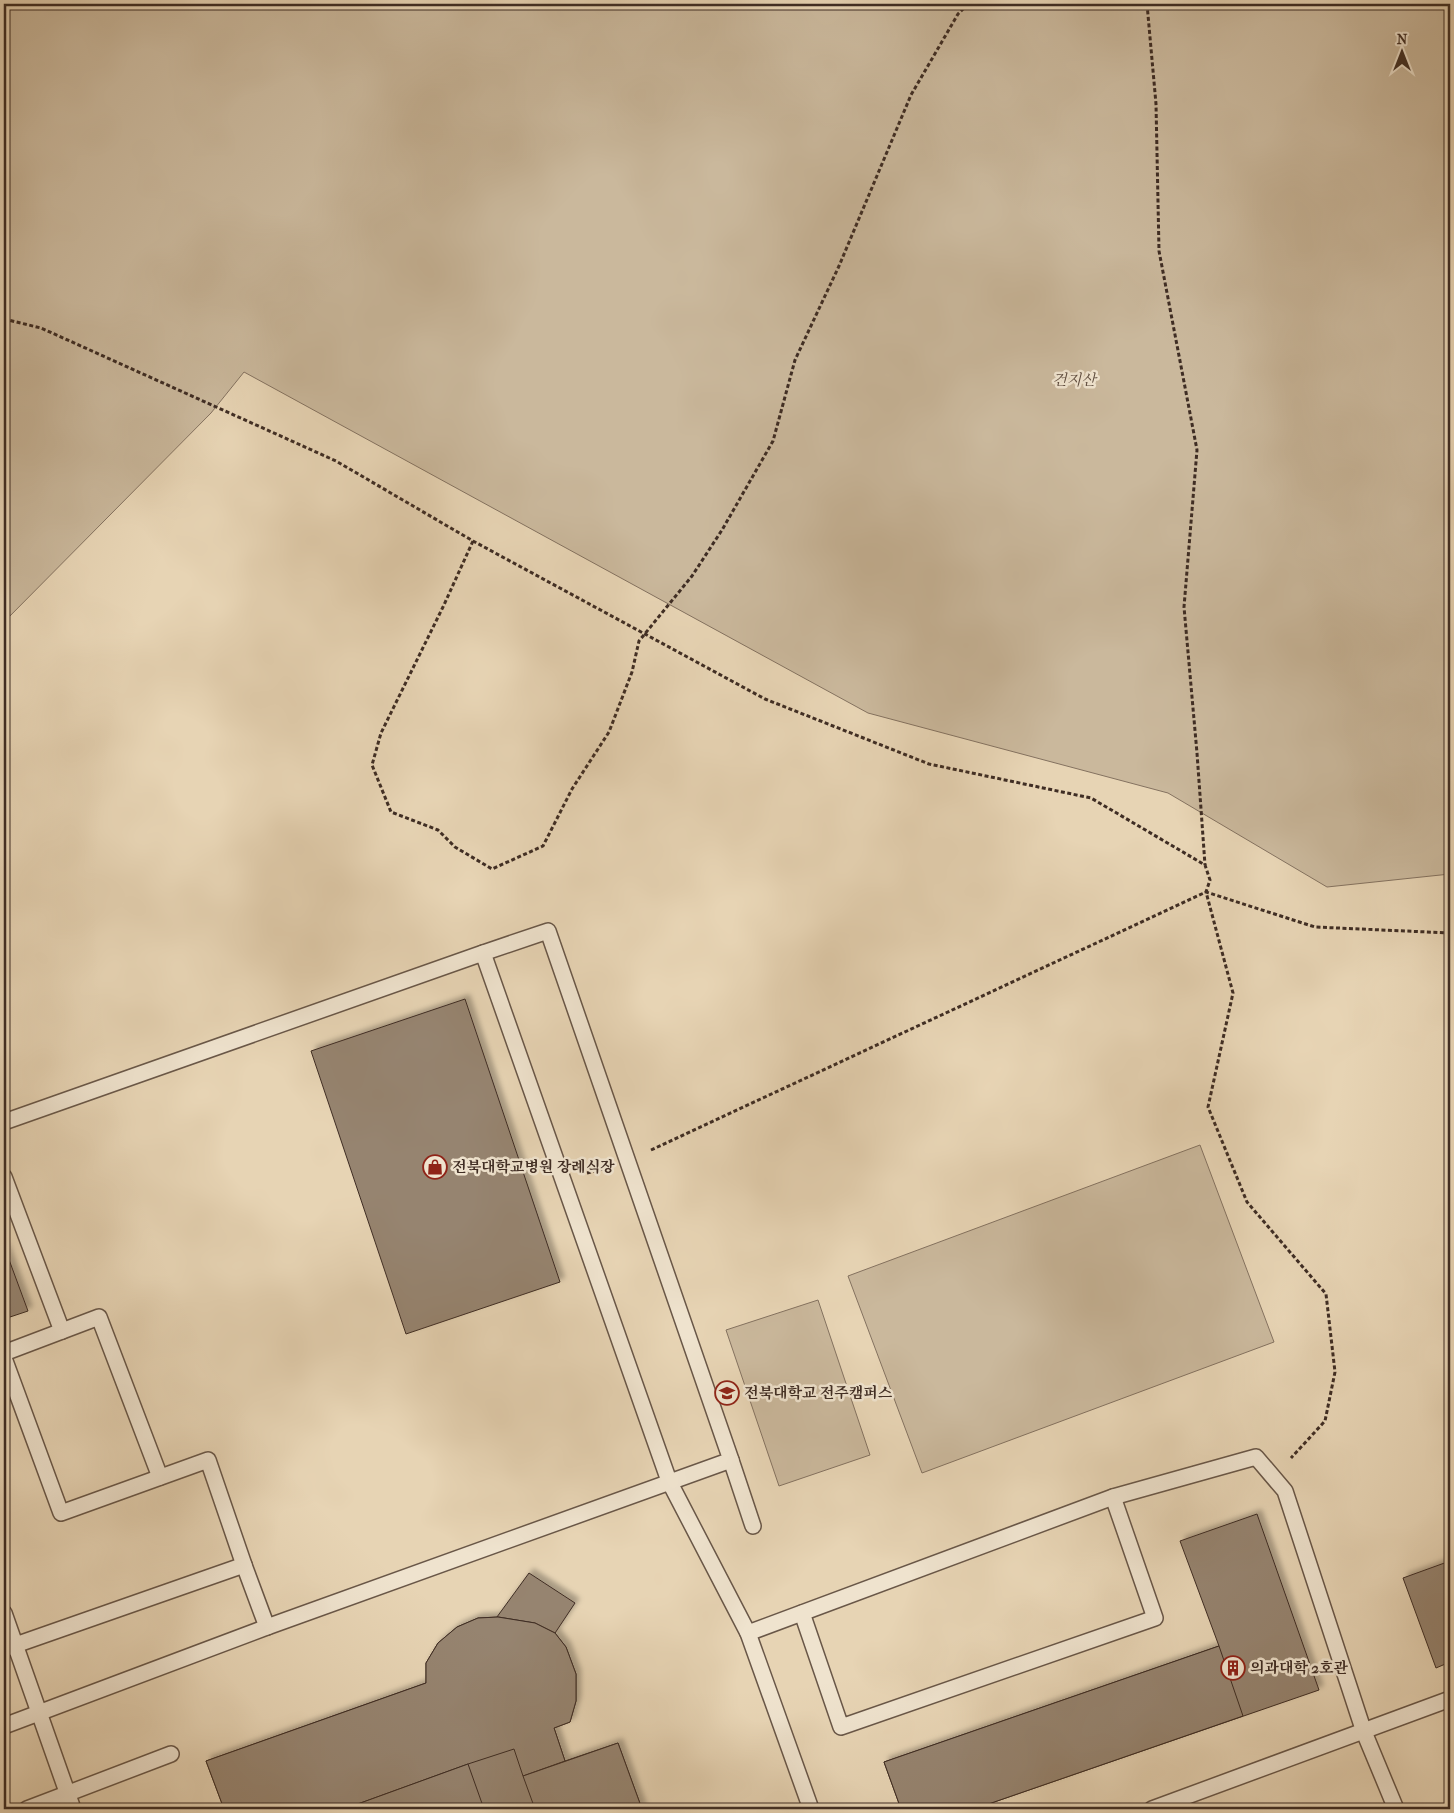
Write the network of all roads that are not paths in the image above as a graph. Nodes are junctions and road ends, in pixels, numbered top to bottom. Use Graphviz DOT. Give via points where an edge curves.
graph roads {
  1 [pos="483,953"];
  2 [pos="4,1122"];
  3 [pos="4,1178"];
  4 [pos="62,1331"];
  5 [pos="4,1353"];
  6 [pos="4,1358"];
  7 [pos="731,1460"];
  8 [pos="160,1477"];
  9 [pos="669,1481"];
  10 [pos="1113,1497"];
  11 [pos="753,1526"];
  12 [pos="244,1565"];
  13 [pos="4,1613"];
  14 [pos="802,1613"];
  15 [pos="267,1627"];
  16 [pos="748,1633"];
  17 [pos="9,1647"];
  18 [pos="1450,1699"];
  19 [pos="38,1713"];
  20 [pos="4,1726"];
  21 [pos="1364,1732"];
  22 [pos="172,1754"];
  23 [pos="68,1794"];
  24 [pos="27,1809"];
  25 [pos="73,1809"];
  26 [pos="811,1809"];
  27 [pos="1152,1809"];
  28 [pos="1396,1809"];
  1 -- 2 [label="lane"];
  1 -- 7 [label="lane" via="548,931"];
  1 -- 9 [label="lane"];
  3 -- 4 [label="lane"];
  4 -- 5 [label="lane"];
  4 -- 8 [label="lane" via="99,1317"];
  6 -- 8 [label="lane" via="61,1513"];
  7 -- 9 [label="lane"];
  7 -- 11 [label="lane"];
  8 -- 12 [label="lane" via="208,1460"];
  9 -- 15 [label="lane"];
  9 -- 16 [label="lane"];
  10 -- 14 [label="lane"];
  10 -- 14 [label="lane" via="1156,1618 841,1726"];
  10 -- 21 [label="lane" via="1256,1457 1285,1491"];
  12 -- 15 [label="lane"];
  12 -- 17 [label="lane"];
  13 -- 17 [label="lane"];
  14 -- 16 [label="lane"];
  15 -- 19 [label="lane"];
  16 -- 26 [label="lane"];
  17 -- 19 [label="lane"];
  18 -- 21 [label="lane"];
  19 -- 20 [label="lane"];
  19 -- 23 [label="lane"];
  21 -- 27 [label="lane"];
  21 -- 28 [label="lane"];
  22 -- 23 [label="lane"];
  23 -- 24 [label="lane"];
  23 -- 25 [label="lane"];
}
